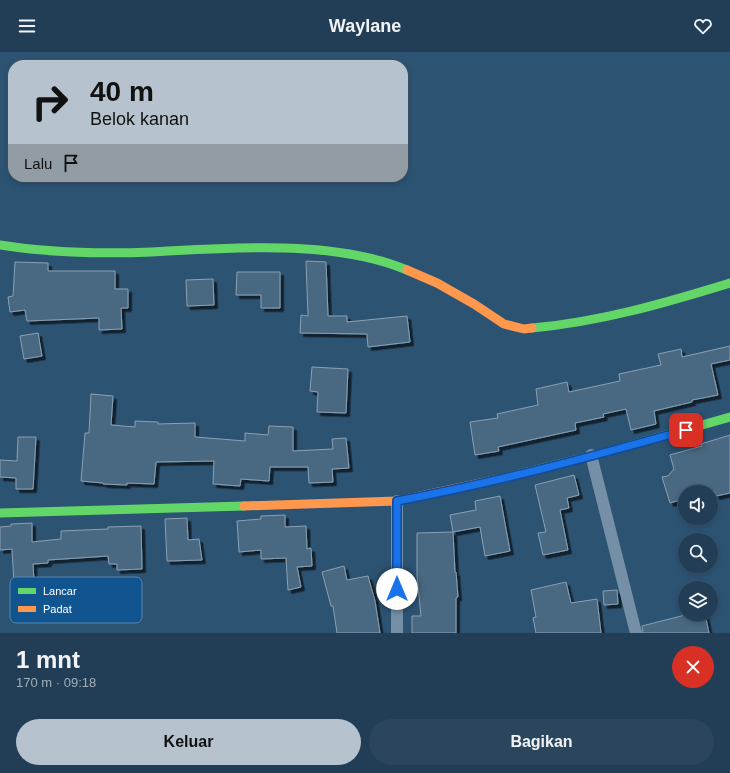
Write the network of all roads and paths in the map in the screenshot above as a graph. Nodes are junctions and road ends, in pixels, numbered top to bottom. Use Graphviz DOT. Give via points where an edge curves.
graph roads {
  1 [pos="0,245"];
  2 [pos="730,283"];
  3 [pos="730,417"];
  4 [pos="591,455"];
  5 [pos="397,501"];
  6 [pos="0,513"];
  7 [pos="397,633"];
  8 [pos="636,633"];
  1 -- 2 [label="street" via="81,253 222,248 297,249 352,254 397,266 436,283 504,324 524,328 597,319"];
  3 -- 4 [label="street"];
  4 -- 5 [label="street" via="486,483"];
  4 -- 8 [label="street"];
  5 -- 6 [label="street"];
  5 -- 7 [label="street"];
}
